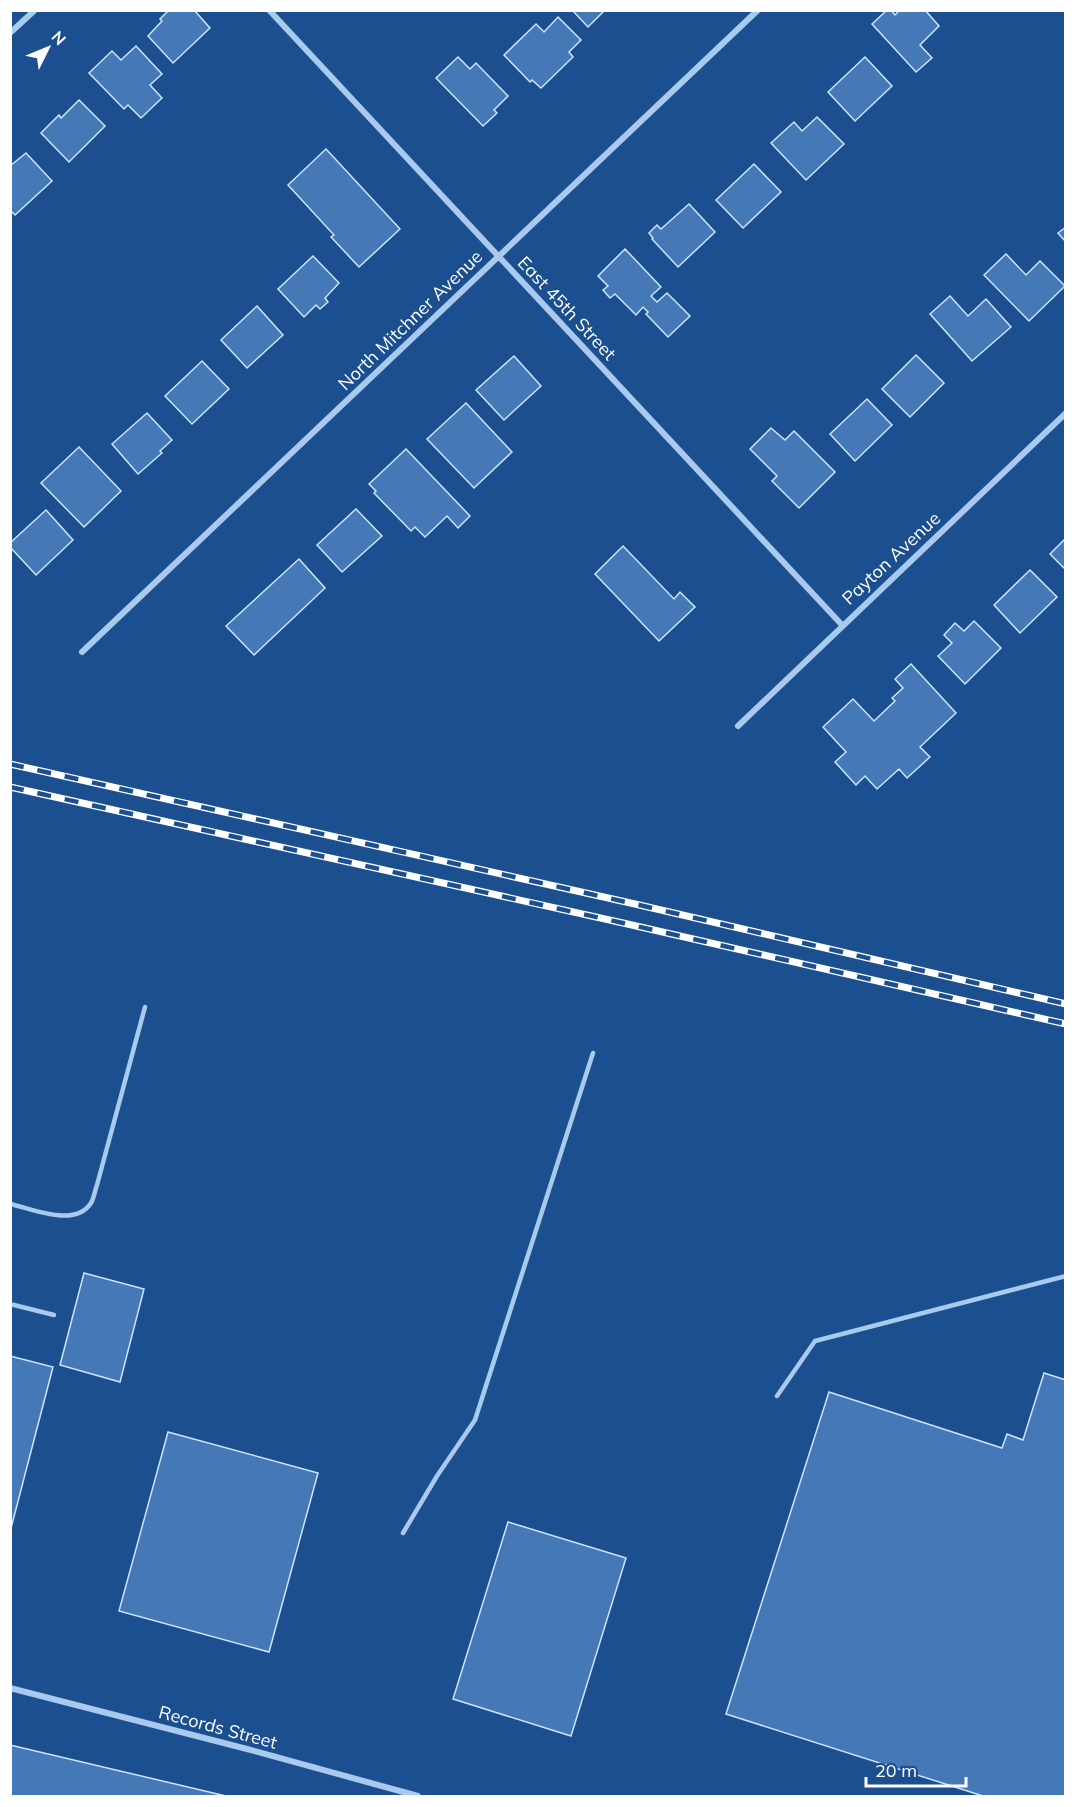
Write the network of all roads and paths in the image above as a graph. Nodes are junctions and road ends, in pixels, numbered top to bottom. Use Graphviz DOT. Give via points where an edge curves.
graph roads {
  1 [pos="35,10"];
  2 [pos="269,10"];
  3 [pos="758,10"];
  4 [pos="10,33"];
  5 [pos="498,256"];
  6 [pos="1065,413"];
  7 [pos="842,626"];
  8 [pos="82,652"];
  9 [pos="738,726"];
  10 [pos="145,1006"];
  11 [pos="593,1053"];
  12 [pos="10,1204"];
  13 [pos="1065,1275"];
  14 [pos="10,1304"];
  15 [pos="54,1315"];
  16 [pos="777,1396"];
  17 [pos="403,1533"];
  18 [pos="10,1688"];
  19 [pos="418,1797"];
  1 -- 4 [label="street"];
  2 -- 5 [label="street, East 45th Street"];
  3 -- 5 [label="street, North Mitchner Avenue"];
  5 -- 7 [label="street, East 45th Street"];
  5 -- 8 [label="street, North Mitchner Avenue"];
  6 -- 7 [label="street, Payton Avenue"];
  7 -- 9 [label="street, Payton Avenue"];
  10 -- 12 [label="lane" via="90,1204 76,1214 62,1216"];
  11 -- 17 [label="lane" via="475,1419"];
  13 -- 16 [label="lane" via="816,1341"];
  14 -- 15 [label="lane"];
  18 -- 19 [label="street, Records Street"];
}
